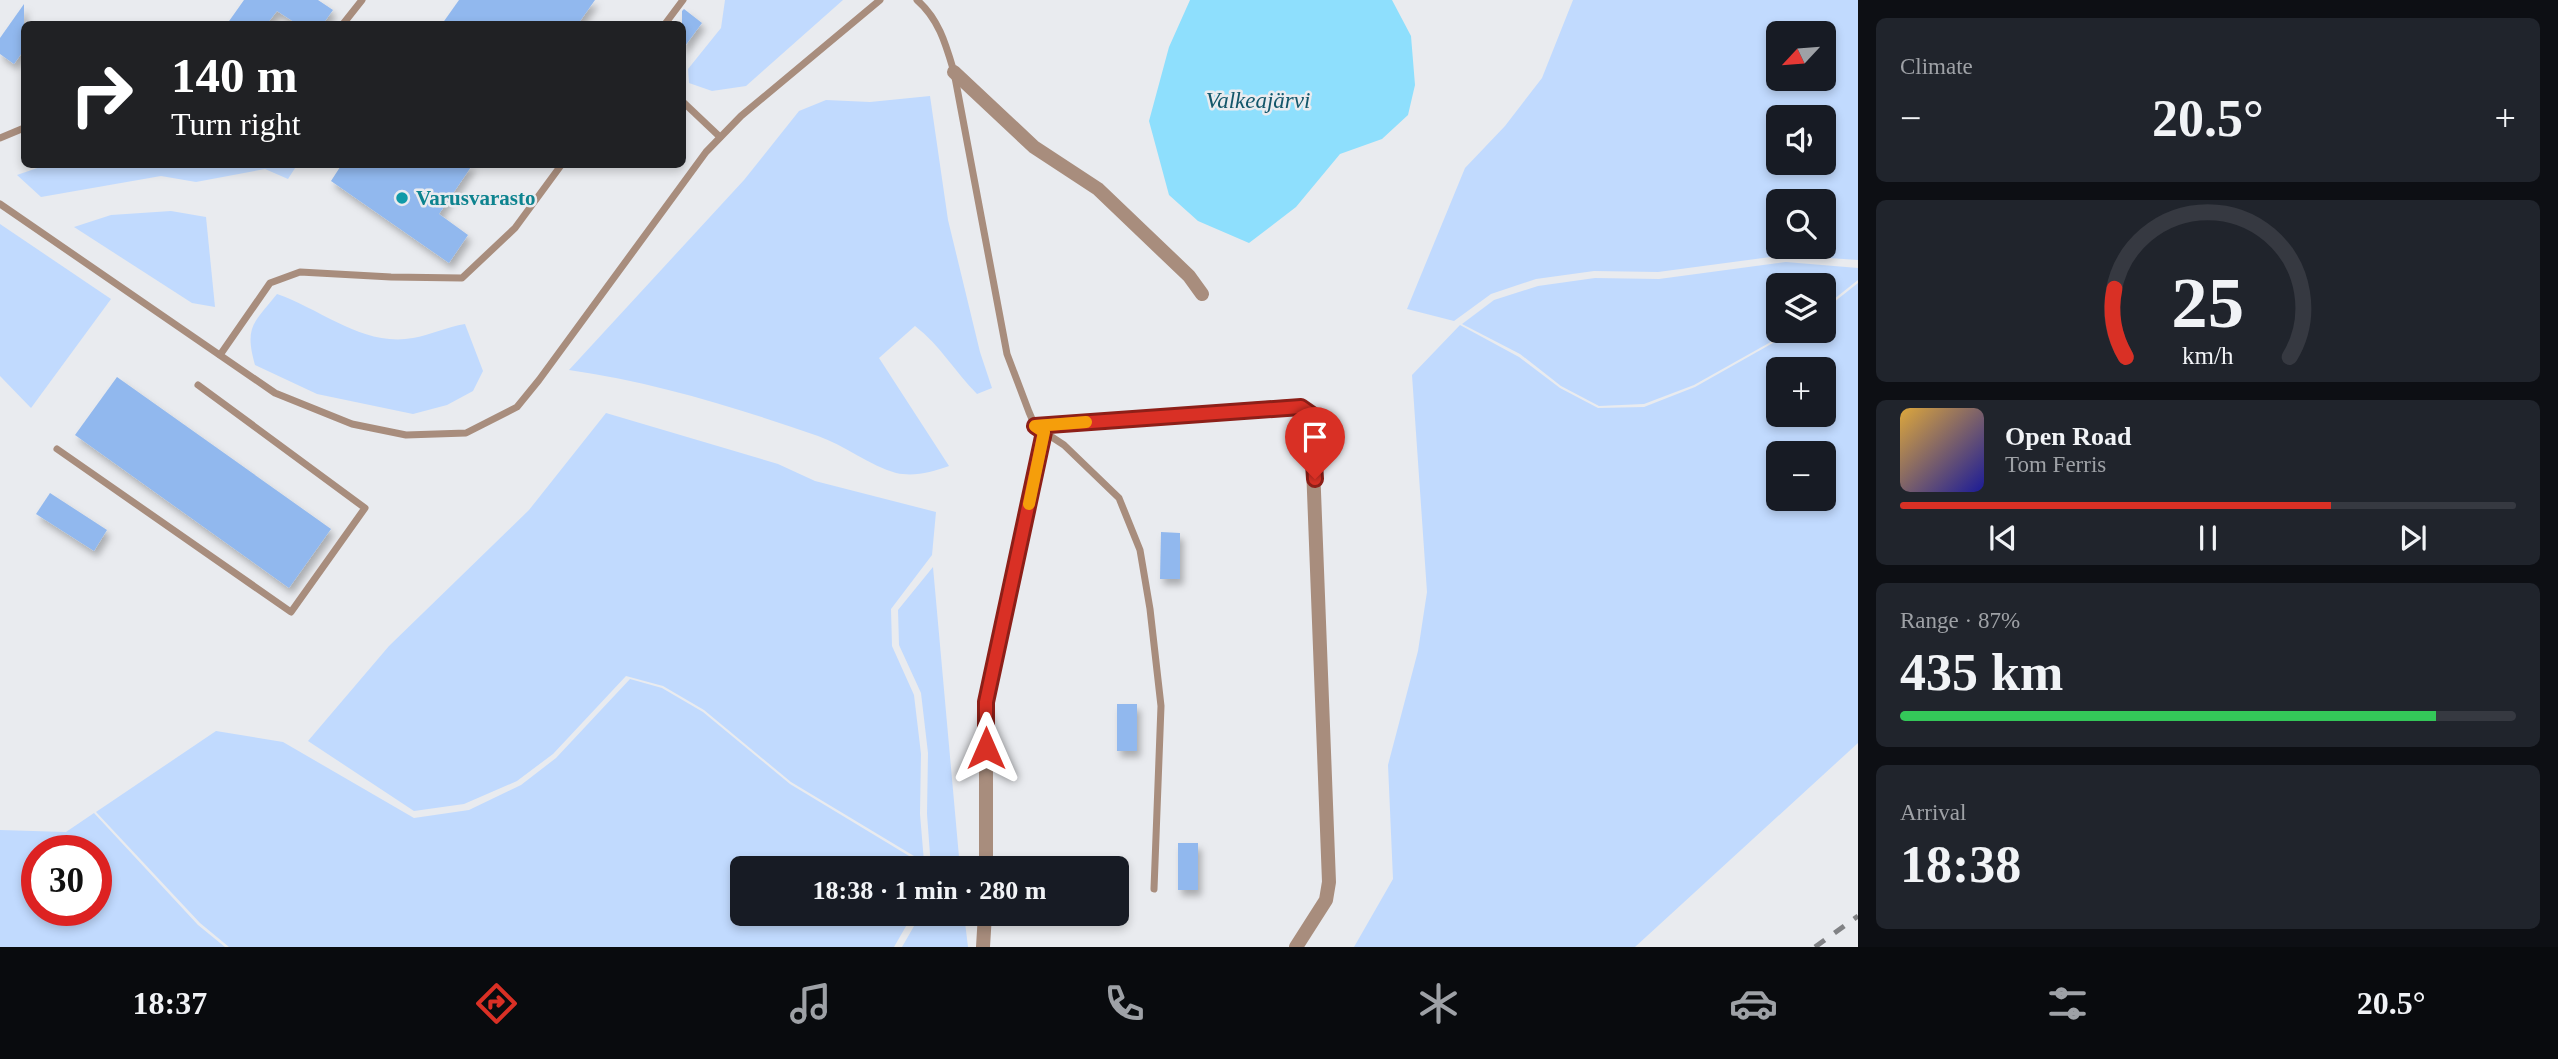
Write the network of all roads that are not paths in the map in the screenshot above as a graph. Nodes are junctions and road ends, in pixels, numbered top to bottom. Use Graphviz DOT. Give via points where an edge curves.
graph roads {
  1 [pos="362,0"];
  2 [pos="683,0"];
  3 [pos="880,0"];
  4 [pos="918,0"];
  5 [pos="345,21"];
  6 [pos="667,21"];
  7 [pos="954,72"];
  8 [pos="686,105"];
  9 [pos="21,129"];
  10 [pos="720,137"];
  11 [pos="0,138"];
  12 [pos="559,168"];
  13 [pos="0,204"];
  14 [pos="1202,294"];
  15 [pos="220,355"];
  16 [pos="198,385"];
  17 [pos="1040,429"];
  18 [pos="57,449"];
  19 [pos="986,856"];
  20 [pos="1154,889"];
  21 [pos="984,926"];
  22 [pos="983,947"];
  23 [pos="1296,947"];
  1 -- 5 [label="lane"];
  2 -- 6 [label="lane"];
  3 -- 10 [label="lane"];
  4 -- 7 [label="lane" via="943,35"];
  7 -- 14 [label="street" via="1034,147 1098,189"];
  7 -- 17 [label="lane" via="1007,354"];
  8 -- 10 [label="lane"];
  9 -- 11 [label="lane"];
  10 -- 15 [label="lane" via="517,407 466,433 407,435 352,424 275,393"];
  12 -- 15 [label="lane" via="515,228 462,278 300,272 270,283"];
  13 -- 15 [label="lane"];
  16 -- 18 [label="lane" via="365,508 291,612"];
  17 -- 19 [label="street" via="986,702"];
  17 -- 20 [label="lane" via="1064,445 1119,498 1140,550 1161,706"];
  17 -- 23 [label="street" via="1293,406 1311,414 1329,883 1326,900"];
  21 -- 22 [label="street"];
}
